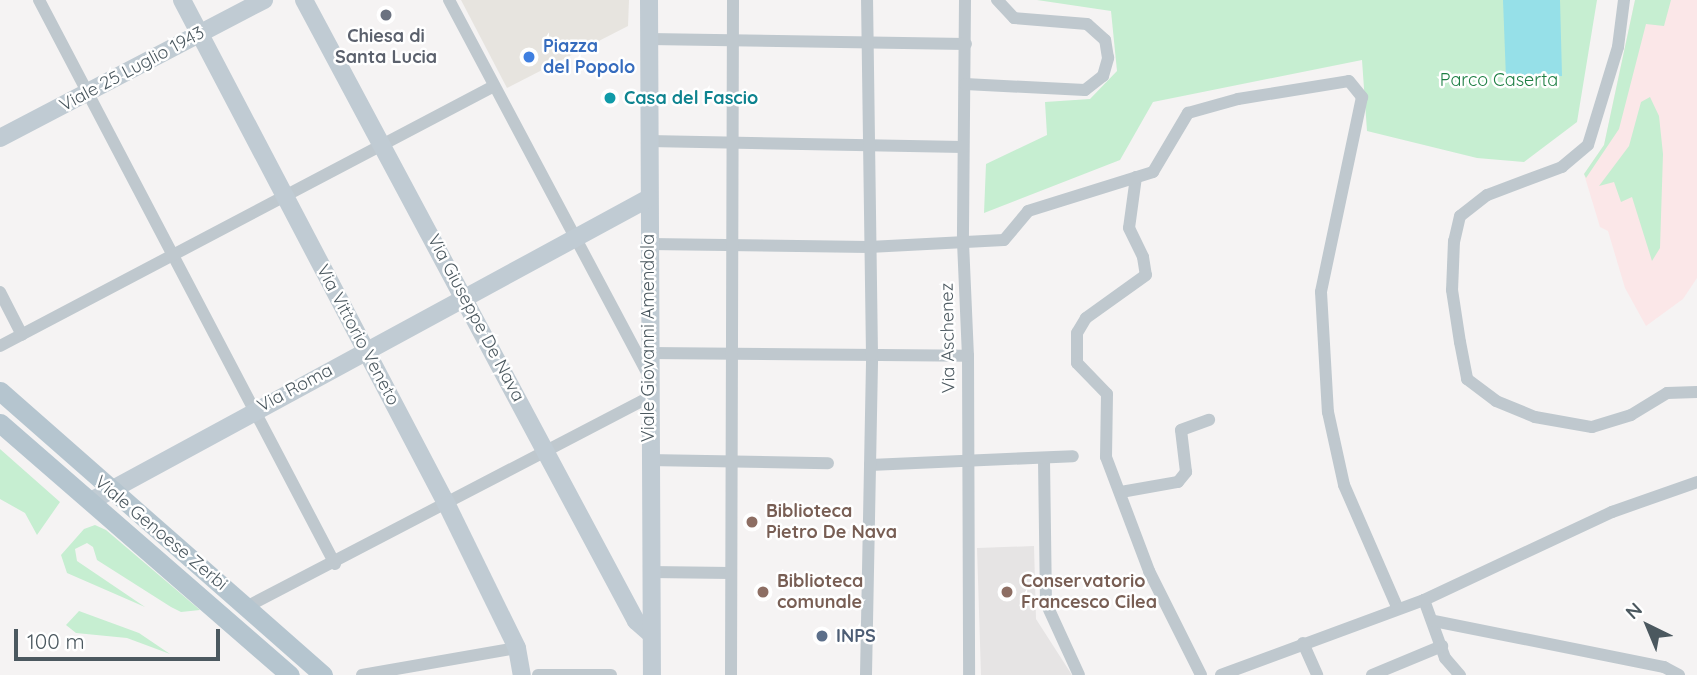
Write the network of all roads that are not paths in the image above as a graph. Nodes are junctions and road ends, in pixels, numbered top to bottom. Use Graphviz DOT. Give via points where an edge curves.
graph roads {
  1 [pos="39,0"];
  2 [pos="182,0"];
  3 [pos="264,0"];
  4 [pos="304,0"];
  5 [pos="449,0"];
  6 [pos="649,0"];
  7 [pos="733,0"];
  8 [pos="867,0"];
  9 [pos="965,0"];
  10 [pos="997,0"];
  11 [pos="1624,0"];
  12 [pos="200,34"];
  13 [pos="649,39"];
  14 [pos="733,41"];
  15 [pos="866,43"];
  16 [pos="966,44"];
  17 [pos="965,84"];
  18 [pos="494,86"];
  19 [pos="88,92"];
  20 [pos="0,138"];
  21 [pos="649,141"];
  22 [pos="733,141"];
  23 [pos="867,145"];
  24 [pos="384,146"];
  25 [pos="963,147"];
  26 [pos="1136,177"];
  27 [pos="285,197"];
  28 [pos="649,198"];
  29 [pos="574,237"];
  30 [pos="962,242"];
  31 [pos="649,244"];
  32 [pos="733,246"];
  33 [pos="869,247"];
  34 [pos="173,256"];
  35 [pos="0,292"];
  36 [pos="465,296"];
  37 [pos="22,335"];
  38 [pos="0,346"];
  39 [pos="365,350"];
  40 [pos="649,353"];
  41 [pos="732,353"];
  42 [pos="872,355"];
  43 [pos="968,356"];
  44 [pos="649,374"];
  45 [pos="0,391"];
  46 [pos="1697,392"];
  47 [pos="648,398"];
  48 [pos="254,409"];
  49 [pos="1209,420"];
  50 [pos="0,423"];
  51 [pos="547,452"];
  52 [pos="1073,456"];
  53 [pos="648,460"];
  54 [pos="1044,460"];
  55 [pos="732,461"];
  56 [pos="828,463"];
  57 [pos="966,463"];
  58 [pos="870,465"];
  59 [pos="1697,482"];
  60 [pos="110,490"];
  61 [pos="1121,492"];
  62 [pos="93,503"];
  63 [pos="447,505"];
  64 [pos="335,564"];
  65 [pos="650,572"];
  66 [pos="731,573"];
  67 [pos="1424,600"];
  68 [pos="247,606"];
  69 [pos="1397,607"];
  70 [pos="1433,621"];
  71 [pos="651,634"];
  72 [pos="1303,643"];
  73 [pos="1442,646"];
  74 [pos="517,648"];
  75 [pos="290,675"];
  76 [pos="323,675"];
  77 [pos="362,675"];
  78 [pos="522,675"];
  79 [pos="537,675"];
  80 [pos="611,675"];
  81 [pos="652,675"];
  82 [pos="731,675"];
  83 [pos="866,675"];
  84 [pos="968,675"];
  85 [pos="1079,675"];
  86 [pos="1202,675"];
  87 [pos="1221,675"];
  88 [pos="1317,675"];
  89 [pos="1372,675"];
  90 [pos="1461,675"];
  91 [pos="1679,675"];
  1 -- 19 [label="street"];
  2 -- 12 [label="street, Via Vittorio Veneto"];
  3 -- 12 [label="street, Viale 25 Luglio 1943"];
  4 -- 24 [label="street, Via Giuseppe De Nava"];
  5 -- 18 [label="street"];
  6 -- 13 [label="street, Viale Giovanni Amendola"];
  7 -- 14 [label="street"];
  8 -- 15 [label="street"];
  9 -- 16 [label="street, Via Aschenez"];
  10 -- 17 [label="street" via="1014,18 1087,24 1105,40 1108,58 1102,76 1085,90"];
  11 -- 46 [label="street" via="1618,47 1588,145 1562,167 1487,195 1461,216 1454,241 1452,290 1460,342 1467,379 1496,401 1535,417 1592,428 1631,415 1667,393"];
  12 -- 19 [label="street, Viale 25 Luglio 1943"];
  12 -- 27 [label="street, Via Vittorio Veneto"];
  13 -- 14 [label="street"];
  13 -- 21 [label="street, Viale Giovanni Amendola"];
  14 -- 15 [label="street"];
  14 -- 22 [label="street"];
  15 -- 16 [label="street"];
  15 -- 23 [label="street"];
  16 -- 17 [label="street, Via Aschenez"];
  17 -- 25 [label="street, Via Aschenez"];
  18 -- 24 [label="street"];
  18 -- 29 [label="street"];
  19 -- 20 [label="street, Viale 25 Luglio 1943"];
  19 -- 34 [label="street"];
  21 -- 22 [label="street"];
  21 -- 28 [label="street, Viale Giovanni Amendola"];
  22 -- 23 [label="street"];
  22 -- 32 [label="street"];
  23 -- 25 [label="street"];
  23 -- 33 [label="street"];
  24 -- 27 [label="street"];
  24 -- 36 [label="street, Via Giuseppe De Nava"];
  25 -- 30 [label="street, Via Aschenez"];
  26 -- 30 [label="street" via="1028,211 1004,240"];
  26 -- 61 [label="street" via="1129,228 1146,275 1086,318 1077,333 1077,363 1107,394 1106,457"];
  26 -- 69 [label="street" via="1153,172 1188,113 1238,99 1349,81 1362,97 1321,292 1327,400 1344,485"];
  27 -- 34 [label="street"];
  27 -- 39 [label="street, Via Vittorio Veneto"];
  28 -- 29 [label="street, Via Roma"];
  28 -- 31 [label="street, Viale Giovanni Amendola"];
  29 -- 36 [label="street, Via Roma"];
  29 -- 44 [label="street"];
  30 -- 33 [label="street"];
  30 -- 43 [label="street, Via Aschenez"];
  31 -- 32 [label="street"];
  31 -- 40 [label="street, Viale Giovanni Amendola"];
  32 -- 33 [label="street"];
  32 -- 41 [label="street"];
  33 -- 42 [label="street"];
  34 -- 37 [label="street"];
  34 -- 48 [label="street"];
  35 -- 37 [label="street"];
  36 -- 39 [label="street, Via Roma"];
  36 -- 51 [label="street, Via Giuseppe De Nava"];
  37 -- 38 [label="street"];
  39 -- 48 [label="street, Via Roma"];
  39 -- 63 [label="street, Via Vittorio Veneto"];
  40 -- 41 [label="street"];
  40 -- 44 [label="street, Viale Giovanni Amendola"];
  41 -- 42 [label="street"];
  41 -- 55 [label="street"];
  42 -- 43 [label="street"];
  42 -- 58 [label="street"];
  43 -- 57 [label="street, Via Aschenez"];
  44 -- 47 [label="street, Viale Giovanni Amendola"];
  45 -- 60 [label="main road, Viale Genoese Zerbi"];
  47 -- 51 [label="street"];
  47 -- 53 [label="street, Viale Giovanni Amendola"];
  48 -- 60 [label="street, Via Roma"];
  48 -- 64 [label="street"];
  49 -- 61 [label="street" via="1181,430 1186,472 1178,482"];
  50 -- 62 [label="main road, Viale Genoese Zerbi"];
  51 -- 63 [label="street"];
  51 -- 71 [label="street, Via Giuseppe De Nava" via="636,621"];
  52 -- 54 [label="street"];
  53 -- 55 [label="street"];
  53 -- 65 [label="street, Viale Giovanni Amendola"];
  54 -- 57 [label="street"];
  54 -- 85 [label="street" via="1046,603"];
  55 -- 56 [label="street"];
  55 -- 66 [label="street"];
  57 -- 58 [label="street"];
  57 -- 84 [label="street, Via Aschenez"];
  58 -- 83 [label="street"];
  59 -- 67 [label="street" via="1612,512"];
  60 -- 62 [label="street, Via Roma"];
  60 -- 68 [label="main road, Viale Genoese Zerbi"];
  61 -- 86 [label="street" via="1149,571"];
  62 -- 75 [label="main road, Viale Genoese Zerbi"];
  63 -- 64 [label="street"];
  63 -- 74 [label="street, Via Vittorio Veneto"];
  64 -- 68 [label="street"];
  65 -- 66 [label="street"];
  65 -- 71 [label="street, Viale Giovanni Amendola"];
  66 -- 82 [label="street"];
  67 -- 69 [label="street"];
  67 -- 70 [label="street"];
  68 -- 76 [label="main road, Viale Genoese Zerbi"];
  69 -- 72 [label="street"];
  70 -- 73 [label="street"];
  70 -- 91 [label="street" via="1664,667"];
  71 -- 81 [label="street, Viale Giovanni Amendola"];
  72 -- 87 [label="street"];
  72 -- 88 [label="street"];
  73 -- 89 [label="street"];
  73 -- 90 [label="street" via="1452,670"];
  74 -- 77 [label="street"];
  74 -- 78 [label="street, Via Vittorio Veneto"];
  79 -- 80 [label="street"];
}
